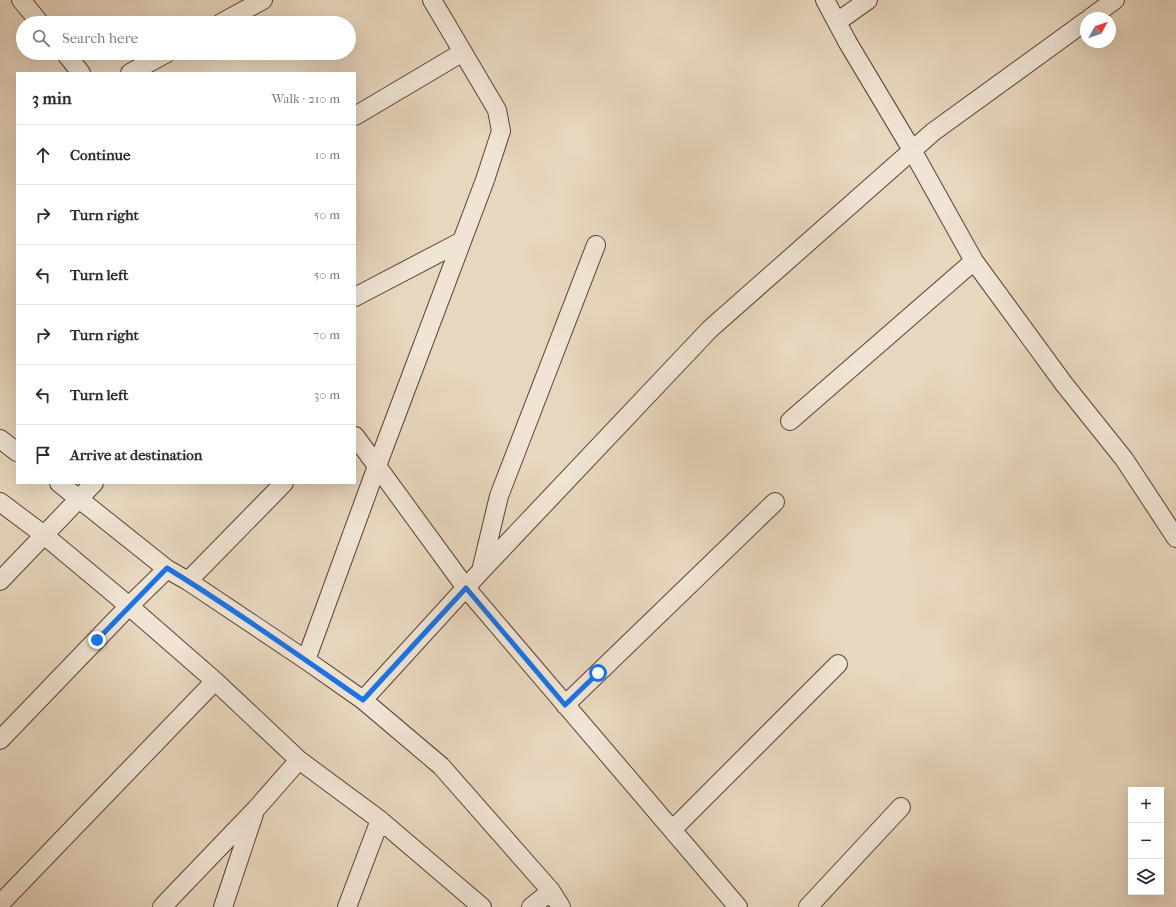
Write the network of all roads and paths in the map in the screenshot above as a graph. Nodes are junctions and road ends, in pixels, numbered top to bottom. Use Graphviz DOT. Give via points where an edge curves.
graph roads {
  1 [pos="263,0"];
  2 [pos="432,0"];
  3 [pos="825,0"];
  4 [pos="868,0"];
  5 [pos="1115,0"];
  6 [pos="25,1"];
  7 [pos="1098,12"];
  8 [pos="35,16"];
  9 [pos="234,16"];
  10 [pos="837,22"];
  11 [pos="1080,25"];
  12 [pos="463,52"];
  13 [pos="71,60"];
  14 [pos="154,60"];
  15 [pos="80,72"];
  16 [pos="132,72"];
  17 [pos="356,115"];
  18 [pos="912,150"];
  19 [pos="462,241"];
  20 [pos="596,245"];
  21 [pos="974,261"];
  22 [pos="356,295"];
  23 [pos="790,421"];
  24 [pos="356,437"];
  25 [pos="0,439"];
  26 [pos="16,451"];
  27 [pos="377,466"];
  28 [pos="60,484"];
  29 [pos="93,484"];
  30 [pos="283,484"];
  31 [pos="79,498"];
  32 [pos="0,502"];
  33 [pos="775,502"];
  34 [pos="44,535"];
  35 [pos="1176,538"];
  36 [pos="167,568"];
  37 [pos="481,571"];
  38 [pos="0,581"];
  39 [pos="188,581"];
  40 [pos="466,588"];
  41 [pos="129,606"];
  42 [pos="306,660"];
  43 [pos="838,664"];
  44 [pos="215,681"];
  45 [pos="363,700"];
  46 [pos="565,705"];
  47 [pos="0,740"];
  48 [pos="299,760"];
  49 [pos="901,807"];
  50 [pos="256,810"];
  51 [pos="380,820"];
  52 [pos="672,830"];
  53 [pos="551,891"];
  54 [pos="0,904"];
  55 [pos="162,907"];
  56 [pos="223,907"];
  57 [pos="347,907"];
  58 [pos="482,907"];
  59 [pos="531,907"];
  60 [pos="560,907"];
  61 [pos="738,907"];
  62 [pos="808,907"];
  1 -- 9 [label="street"];
  2 -- 12 [label="street"];
  3 -- 10 [label="street"];
  4 -- 10 [label="street"];
  5 -- 7 [label="street"];
  6 -- 8 [label="street"];
  10 -- 18 [label="street"];
  11 -- 18 [label="street" via="932,132"];
  12 -- 17 [label="street"];
  12 -- 19 [label="street" via="497,110 501,131 486,180"];
  13 -- 15 [label="street"];
  14 -- 16 [label="street"];
  18 -- 21 [label="street"];
  18 -- 37 [label="street" via="710,329"];
  19 -- 22 [label="street"];
  19 -- 27 [label="street"];
  20 -- 37 [label="street" via="499,496"];
  21 -- 23 [label="street"];
  21 -- 35 [label="street" via="1064,384 1124,459"];
  24 -- 27 [label="street"];
  25 -- 26 [label="street"];
  27 -- 40 [label="street"];
  27 -- 42 [label="street"];
  28 -- 31 [label="street"];
  29 -- 31 [label="street"];
  30 -- 39 [label="street"];
  31 -- 34 [label="street"];
  31 -- 36 [label="street"];
  32 -- 34 [label="street"];
  33 -- 46 [label="street"];
  34 -- 38 [label="street"];
  34 -- 41 [label="street"];
  36 -- 39 [label="street"];
  36 -- 41 [label="street"];
  37 -- 40 [label="street"];
  39 -- 42 [label="street"];
  40 -- 45 [label="street"];
  40 -- 46 [label="street"];
  41 -- 44 [label="street"];
  41 -- 47 [label="street"];
  42 -- 45 [label="street"];
  43 -- 52 [label="street"];
  44 -- 48 [label="street"];
  44 -- 54 [label="street"];
  45 -- 53 [label="street" via="440,766"];
  46 -- 52 [label="street"];
  48 -- 50 [label="street"];
  48 -- 51 [label="street"];
  49 -- 62 [label="street"];
  50 -- 55 [label="street"];
  50 -- 56 [label="street"];
  51 -- 57 [label="street"];
  51 -- 58 [label="street"];
  52 -- 61 [label="street"];
  53 -- 59 [label="street"];
  53 -- 60 [label="street"];
}
